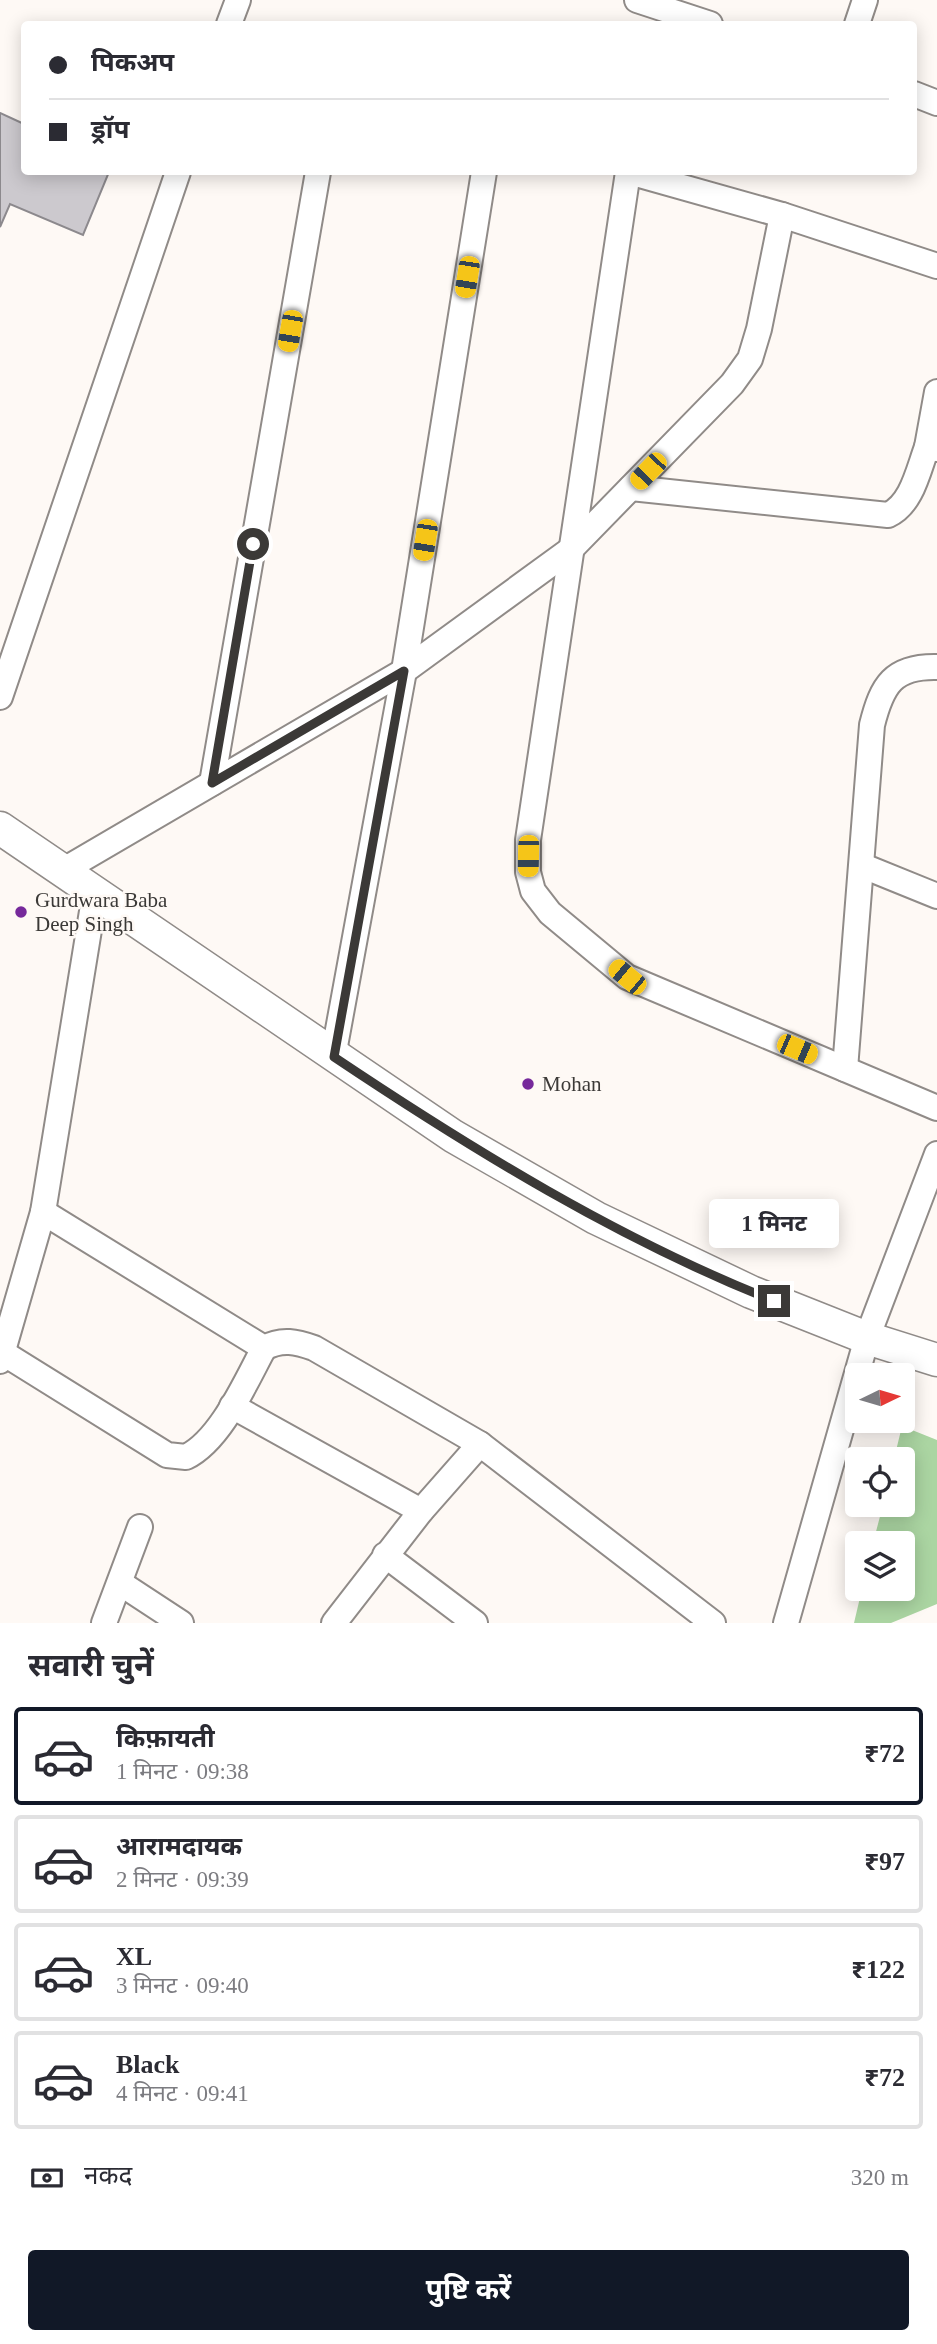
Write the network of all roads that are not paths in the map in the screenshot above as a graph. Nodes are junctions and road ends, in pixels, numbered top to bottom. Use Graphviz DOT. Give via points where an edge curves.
graph roads {
  1 [pos="238,0"];
  2 [pos="637,0"];
  3 [pos="865,0"];
  4 [pos="678,19"];
  5 [pos="230,21"];
  6 [pos="858,21"];
  7 [pos="917,95"];
  8 [pos="937,103"];
  9 [pos="177,175"];
  10 [pos="317,175"];
  11 [pos="484,175"];
  12 [pos="629,175"];
  13 [pos="640,175"];
  14 [pos="782,215"];
  15 [pos="937,266"];
  16 [pos="937,392"];
  17 [pos="932,448"];
  18 [pos="631,488"];
  19 [pos="570,550"];
  20 [pos="937,667"];
  21 [pos="404,671"];
  22 [pos="0,697"];
  23 [pos="212,783"];
  24 [pos="0,828"];
  25 [pos="863,866"];
  26 [pos="62,871"];
  27 [pos="95,893"];
  28 [pos="937,896"];
  29 [pos="334,1057"];
  30 [pos="845,1069"];
  31 [pos="937,1108"];
  32 [pos="937,1154"];
  33 [pos="43,1212"];
  34 [pos="867,1338"];
  35 [pos="264,1348"];
  36 [pos="1,1357"];
  37 [pos="937,1360"];
  38 [pos="232,1406"];
  39 [pos="480,1444"];
  40 [pos="421,1511"];
  41 [pos="140,1527"];
  42 [pos="385,1555"];
  43 [pos="120,1583"];
  44 [pos="104,1623"];
  45 [pos="181,1623"];
  46 [pos="334,1623"];
  47 [pos="475,1623"];
  48 [pos="712,1623"];
  49 [pos="786,1623"];
  1 -- 5 [label="street"];
  2 -- 4 [label="street"];
  3 -- 6 [label="street"];
  7 -- 8 [label="street"];
  9 -- 22 [label="street"];
  10 -- 23 [label="street"];
  11 -- 21 [label="street"];
  12 -- 19 [label="street"];
  13 -- 14 [label="street"];
  14 -- 15 [label="street"];
  14 -- 18 [label="street" via="750,359 732,384"];
  16 -- 17 [label="street"];
  17 -- 18 [label="street" via="900,510 888,515"];
  18 -- 19 [label="street"];
  19 -- 21 [label="street"];
  19 -- 30 [label="street" via="528,839 533,891 550,912 627,977"];
  20 -- 25 [label="street" via="906,671 887,684 878,702 872,725"];
  21 -- 23 [label="street"];
  21 -- 29 [label="street"];
  23 -- 26 [label="street"];
  24 -- 26 [label="street"];
  25 -- 28 [label="street"];
  25 -- 30 [label="street"];
  26 -- 27 [label="street"];
  27 -- 29 [label="street"];
  27 -- 33 [label="street"];
  29 -- 34 [label="street" via="453,1136 596,1218 751,1292"];
  30 -- 31 [label="street"];
  32 -- 34 [label="street"];
  33 -- 35 [label="street"];
  33 -- 36 [label="street"];
  34 -- 37 [label="street"];
  34 -- 49 [label="street"];
  35 -- 38 [label="street"];
  35 -- 39 [label="street" via="290,1341 314,1348"];
  36 -- 38 [label="street" via="167,1455 194,1453"];
  38 -- 40 [label="street"];
  39 -- 40 [label="street"];
  39 -- 48 [label="street"];
  40 -- 42 [label="street"];
  41 -- 43 [label="street"];
  42 -- 46 [label="street"];
  42 -- 47 [label="street"];
  43 -- 44 [label="street"];
  43 -- 45 [label="street"];
}
